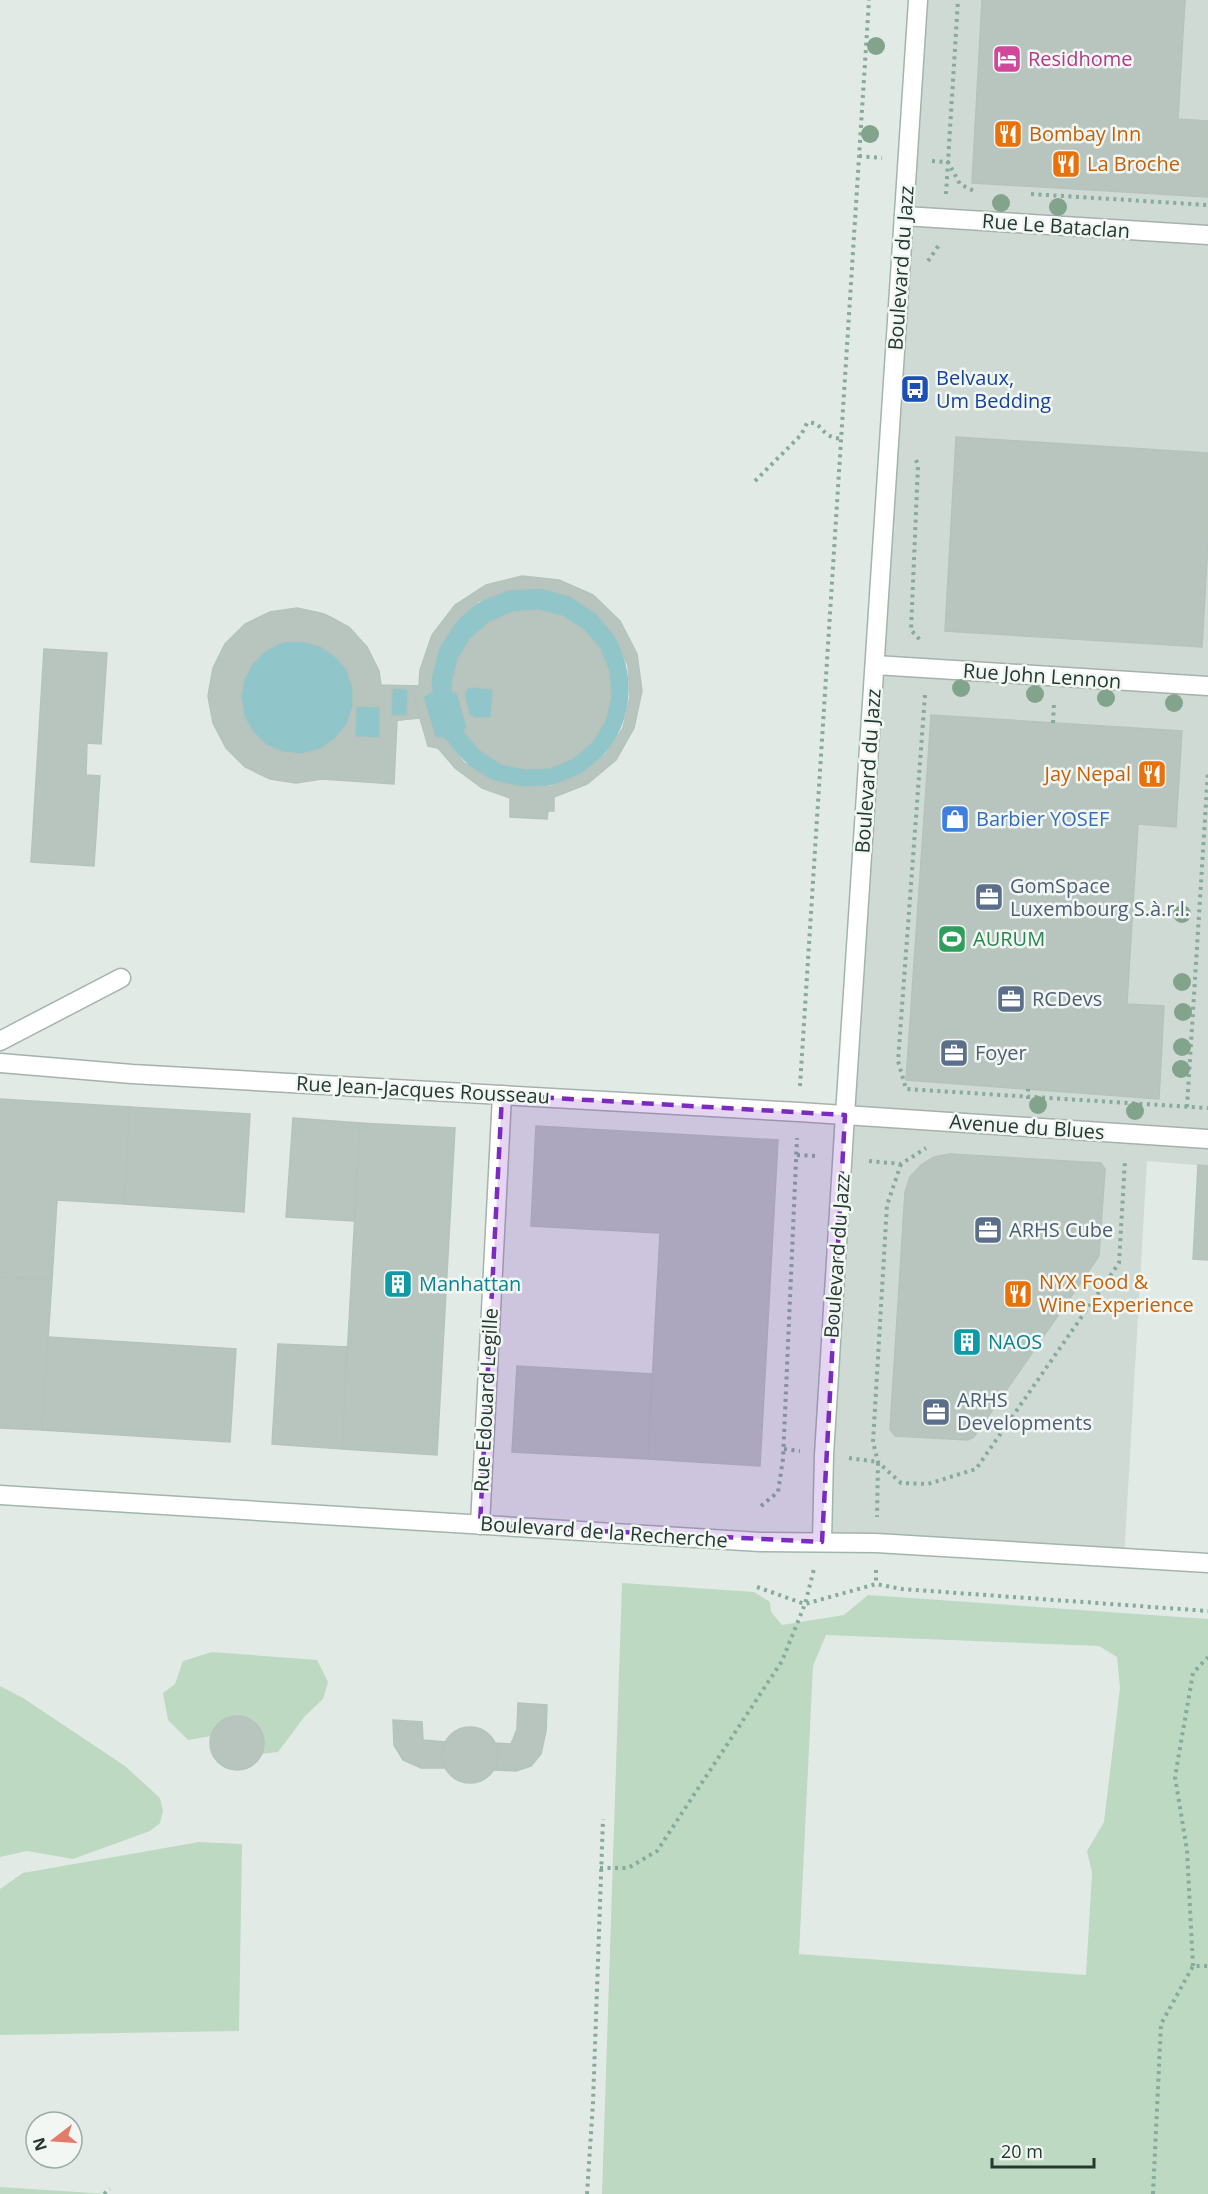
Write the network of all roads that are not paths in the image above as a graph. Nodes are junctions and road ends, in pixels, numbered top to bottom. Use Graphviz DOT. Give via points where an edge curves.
graph roads {
  1 [pos="918,0"];
  2 [pos="904,216"];
  3 [pos="1208,235"];
  4 [pos="875,665"];
  5 [pos="1208,686"];
  6 [pos="121,978"];
  7 [pos="0,1041"];
  8 [pos="0,1063"];
  9 [pos="502,1095"];
  10 [pos="846,1115"];
  11 [pos="1208,1139"];
  12 [pos="0,1495"];
  13 [pos="480,1525"];
  14 [pos="822,1542"];
  15 [pos="1208,1563"];
  1 -- 2 [label="main road, Boulevard du Jazz"];
  2 -- 3 [label="main road, Rue Le Bataclan"];
  2 -- 4 [label="main road, Boulevard du Jazz"];
  4 -- 5 [label="main road, Rue John Lennon"];
  4 -- 10 [label="main road, Boulevard du Jazz"];
  6 -- 7 [label="main road"];
  8 -- 9 [label="main road, Rue Jean-Jacques Rousseau"];
  9 -- 10 [label="main road, Rue Jean-Jacques Rousseau"];
  9 -- 13 [label="main road, Rue Edouard Legille"];
  10 -- 11 [label="main road, Avenue du Blues"];
  10 -- 14 [label="main road, Boulevard du Jazz"];
  12 -- 13 [label="main road, Boulevard de la Recherche"];
  13 -- 14 [label="main road, Boulevard de la Recherche"];
  14 -- 15 [label="main road, Boulevard de la Recherche"];
}
